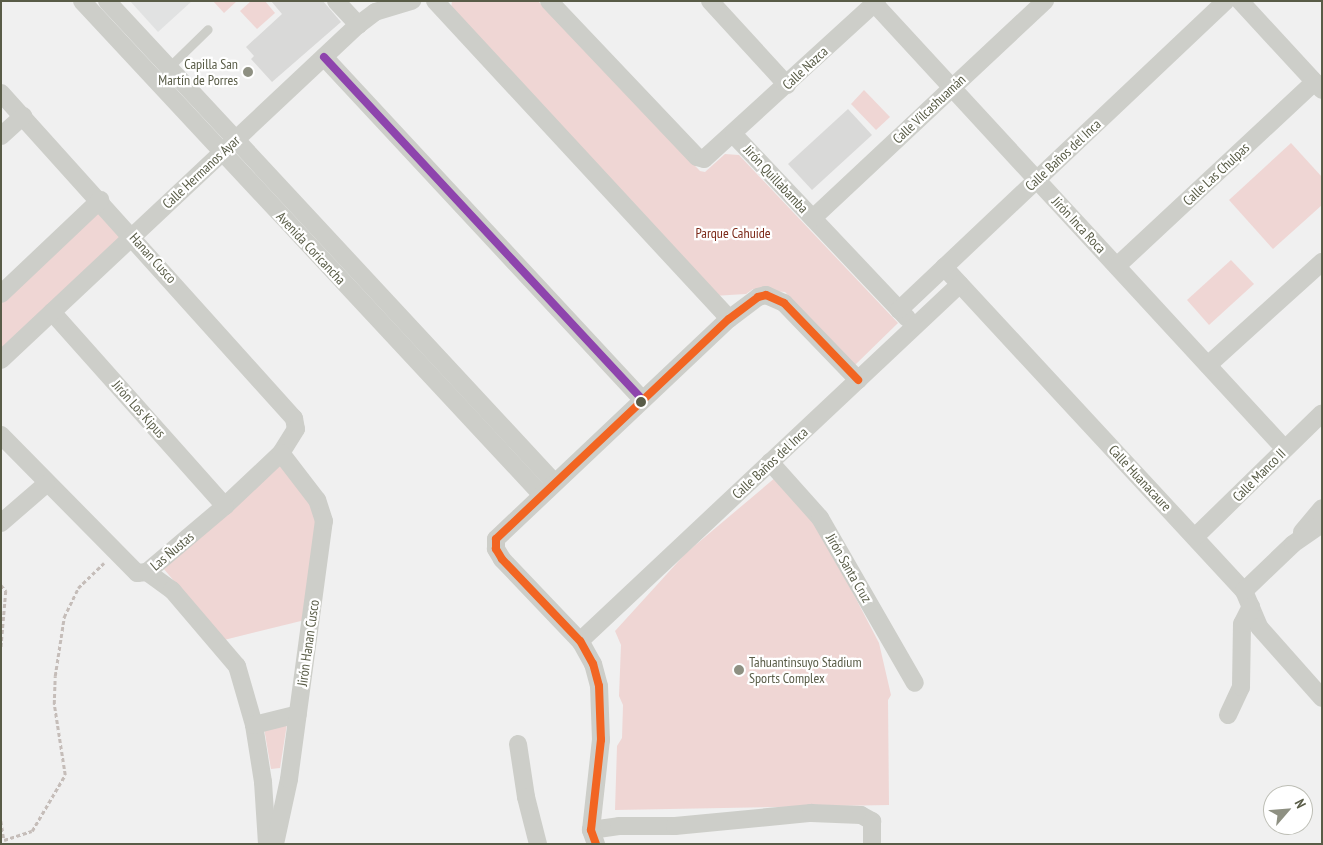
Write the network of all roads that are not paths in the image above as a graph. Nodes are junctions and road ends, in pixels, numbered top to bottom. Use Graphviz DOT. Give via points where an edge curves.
graph roads {
  1 [pos="82,1"];
  2 [pos="107,1"];
  3 [pos="336,1"];
  4 [pos="412,1"];
  5 [pos="436,1"];
  6 [pos="549,1"];
  7 [pos="710,1"];
  8 [pos="1046,1"];
  9 [pos="1226,1"];
  10 [pos="1240,1"];
  11 [pos="874,2"];
  12 [pos="358,25"];
  13 [pos="208,29"];
  14 [pos="324,57"];
  15 [pos="169,67"];
  16 [pos="788,85"];
  17 [pos="1318,86"];
  18 [pos="952,88"];
  19 [pos="1,93"];
  20 [pos="23,116"];
  21 [pos="734,135"];
  22 [pos="1,136"];
  23 [pos="236,140"];
  24 [pos="222,153"];
  25 [pos="1037,180"];
  26 [pos="100,200"];
  27 [pos="813,218"];
  28 [pos="134,236"];
  29 [pos="1322,262"];
  30 [pos="1117,266"];
  31 [pos="944,267"];
  32 [pos="960,284"];
  33 [pos="1,294"];
  34 [pos="899,310"];
  35 [pos="52,312"];
  36 [pos="729,319"];
  37 [pos="915,326"];
  38 [pos="1,360"];
  39 [pos="1208,365"];
  40 [pos="858,380"];
  41 [pos="643,400"];
  42 [pos="1322,413"];
  43 [pos="296,428"];
  44 [pos="1,435"];
  45 [pos="1285,449"];
  46 [pos="281,453"];
  47 [pos="770,462"];
  48 [pos="554,482"];
  49 [pos="46,484"];
  50 [pos="541,494"];
  51 [pos="225,506"];
  52 [pos="1322,508"];
  53 [pos="1,523"];
  54 [pos="1322,524"];
  55 [pos="1195,538"];
  56 [pos="1293,544"];
  57 [pos="147,572"];
  58 [pos="1248,599"];
  59 [pos="580,641"];
  60 [pos="915,683"];
  61 [pos="1322,698"];
  62 [pos="298,714"];
  63 [pos="1228,715"];
  64 [pos="254,725"];
  65 [pos="518,744"];
  66 [pos="289,779"];
  67 [pos="263,782"];
  68 [pos="594,837"];
  69 [pos="878,841"];
  70 [pos="267,844"];
  71 [pos="275,844"];
  72 [pos="538,844"];
  1 -- 24 [label="street, Avenida Coricancha"];
  2 -- 15 [label="street, Avenida Coricancha"];
  3 -- 12 [label="street"];
  4 -- 12 [label="street, Calle Hermanos Ayar" via="375,12"];
  5 -- 36 [label="street"];
  6 -- 21 [label="street, Jirón Quillabamba" via="697,156 704,159"];
  7 -- 16 [label="street"];
  8 -- 18 [label="street, Calle Vilcashuamán"];
  9 -- 25 [label="street, Calle Baños del Inca"];
  10 -- 17 [label="street"];
  11 -- 16 [label="street, Calle Nazca"];
  11 -- 18 [label="street, Jirón Inca Roca"];
  12 -- 14 [label="street, Calle Hermanos Ayar"];
  13 -- 15 [label="lane"];
  14 -- 23 [label="street, Calle Hermanos Ayar"];
  14 -- 41 [label="street"];
  15 -- 23 [label="street, Avenida Coricancha"];
  16 -- 21 [label="street, Calle Nazca"];
  17 -- 30 [label="street, Calle Las Chulpas"];
  18 -- 25 [label="street, Jirón Inca Roca"];
  18 -- 27 [label="street, Calle Vilcashuamán"];
  19 -- 20 [label="street, Hanan Cusco"];
  20 -- 22 [label="street"];
  20 -- 26 [label="street, Hanan Cusco"];
  21 -- 27 [label="street, Jirón Quillabamba"];
  23 -- 24 [label="street, Calle Hermanos Ayar"];
  23 -- 48 [label="street, Avenida Coricancha"];
  24 -- 28 [label="street, Calle Hermanos Ayar"];
  24 -- 50 [label="street, Avenida Coricancha"];
  25 -- 30 [label="street, Jirón Inca Roca"];
  25 -- 31 [label="street, Calle Baños del Inca"];
  26 -- 28 [label="street, Hanan Cusco"];
  26 -- 33 [label="street"];
  27 -- 34 [label="street, Jirón Quillabamba"];
  28 -- 35 [label="street, Calle Hermanos Ayar"];
  28 -- 43 [label="street, Hanan Cusco" via="294,418"];
  29 -- 39 [label="street"];
  30 -- 39 [label="street, Jirón Inca Roca"];
  31 -- 32 [label="street, Calle Huanacaure"];
  31 -- 34 [label="street, Calle Baños del Inca"];
  32 -- 37 [label="street, Calle Baños del Inca"];
  32 -- 55 [label="street, Calle Huanacaure"];
  34 -- 37 [label="street, Jirón Quillabamba"];
  35 -- 38 [label="street, Calle Hermanos Ayar"];
  35 -- 51 [label="street, Jirón Los Kipus"];
  36 -- 40 [label="street" via="758,297 776,298"];
  36 -- 41 [label="street"];
  37 -- 40 [label="street, Calle Baños del Inca"];
  39 -- 45 [label="street, Jirón Inca Roca"];
  40 -- 47 [label="street, Calle Baños del Inca"];
  41 -- 48 [label="street"];
  42 -- 45 [label="street, Calle Manco II"];
  43 -- 46 [label="street, Las Ñustas"];
  44 -- 49 [label="street, Las Ñustas"];
  45 -- 55 [label="street, Calle Manco II"];
  46 -- 51 [label="street, Las Ñustas"];
  46 -- 62 [label="street, Jirón Hanan Cusco" via="317,500 324,522"];
  47 -- 59 [label="street, Calle Baños del Inca"];
  47 -- 60 [label="street, Jirón Santa Cruz" via="820,518"];
  48 -- 50 [label="street"];
  49 -- 53 [label="street"];
  49 -- 57 [label="street, Las Ñustas" via="136,573"];
  50 -- 59 [label="street" via="502,532 496,540 496,549"];
  51 -- 57 [label="street, Las Ñustas"];
  52 -- 56 [label="street"];
  54 -- 56 [label="street"];
  55 -- 58 [label="street, Calle Huanacaure"];
  56 -- 58 [label="street"];
  57 -- 64 [label="street" via="172,590 237,666"];
  58 -- 61 [label="street, Calle Huanacaure" via="1259,626"];
  58 -- 63 [label="street" via="1242,624 1241,687"];
  59 -- 68 [label="street" via="593,664 599,686 601,740"];
  62 -- 64 [label="street"];
  62 -- 66 [label="street, Jirón Hanan Cusco"];
  64 -- 67 [label="street"];
  65 -- 72 [label="street" via="526,797"];
  66 -- 67 [label="street"];
  66 -- 71 [label="street, Jirón Hanan Cusco"];
  67 -- 70 [label="street"];
  68 -- 69 [label="street" via="619,826 675,826 811,812 861,815 872,821"];
}
